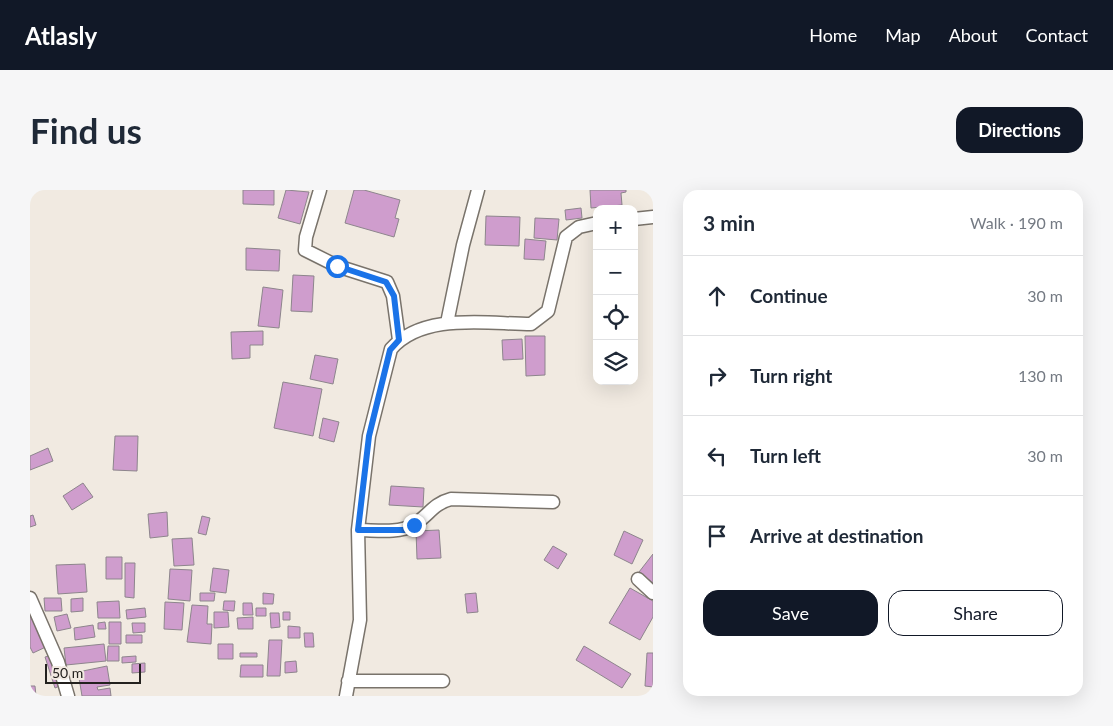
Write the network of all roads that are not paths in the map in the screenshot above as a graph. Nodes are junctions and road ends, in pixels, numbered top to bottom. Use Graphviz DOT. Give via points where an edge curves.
graph roads {
  1 [pos="320,190"];
  2 [pos="478,190"];
  3 [pos="653,218"];
  4 [pos="638,219"];
  5 [pos="593,224"];
  6 [pos="447,323"];
  7 [pos="399,340"];
  8 [pos="553,502"];
  9 [pos="358,530"];
  10 [pos="638,579"];
  11 [pos="653,593"];
  12 [pos="30,598"];
  13 [pos="348,681"];
  14 [pos="442,682"];
  15 [pos="68,696"];
  16 [pos="346,696"];
  1 -- 7 [label="street" via="305,250 337,266 386,282 394,296"];
  2 -- 6 [label="street"];
  3 -- 4 [label="street"];
  5 -- 6 [label="street" via="579,227 566,237 548,311 531,324"];
  6 -- 7 [label="street" via="414,332"];
  7 -- 9 [label="street" via="390,350 369,436"];
  8 -- 9 [label="street" via="451,499 439,502 404,530"];
  9 -- 13 [label="street" via="360,620"];
  10 -- 11 [label="street"];
  12 -- 15 [label="street" via="58,662"];
  13 -- 14 [label="street"];
  13 -- 16 [label="street"];
}
